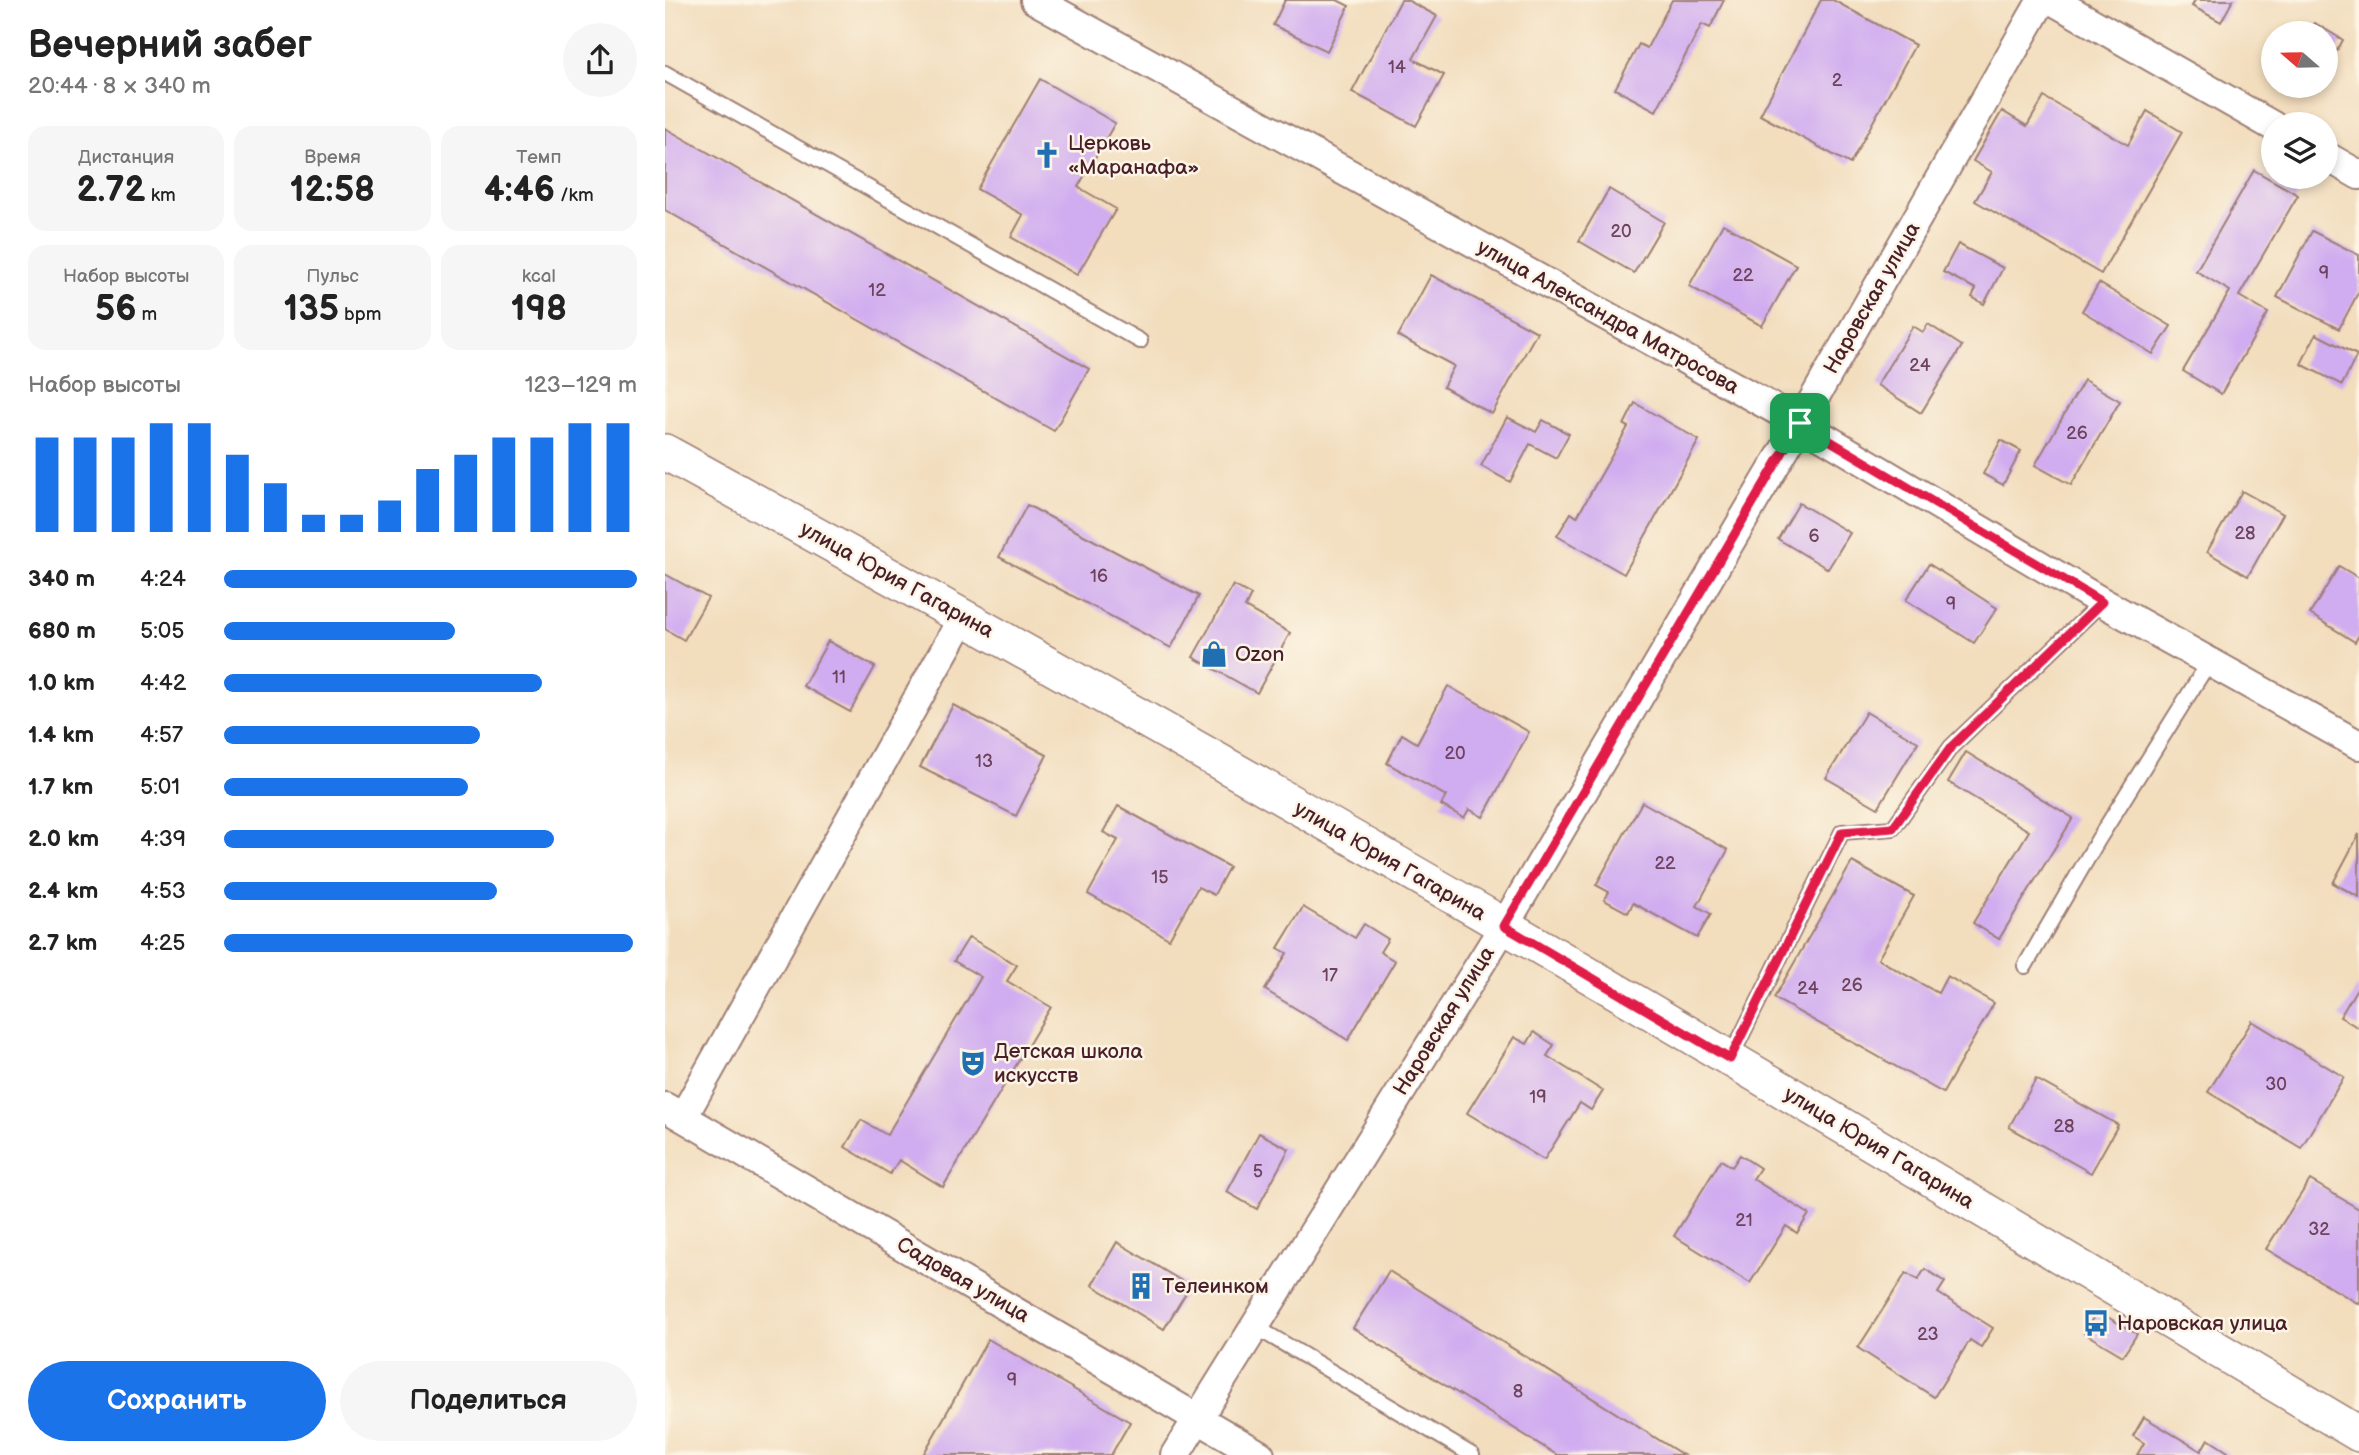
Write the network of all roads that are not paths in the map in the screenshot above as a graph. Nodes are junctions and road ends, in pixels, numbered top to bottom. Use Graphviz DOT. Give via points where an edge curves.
graph roads {
  1 [pos="1035,0"];
  2 [pos="2042,0"];
  3 [pos="2052,0"];
  4 [pos="665,73"];
  5 [pos="2261,119"];
  6 [pos="2338,163"];
  7 [pos="2359,175"];
  8 [pos="1140,341"];
  9 [pos="1800,423"];
  10 [pos="665,452"];
  11 [pos="2102,602"];
  12 [pos="964,616"];
  13 [pos="2209,662"];
  14 [pos="2359,745"];
  15 [pos="1504,926"];
  16 [pos="2025,966"];
  17 [pos="1730,1059"];
  18 [pos="674,1112"];
  19 [pos="1254,1326"];
  20 [pos="1198,1417"];
  21 [pos="2359,1434"];
  22 [pos="1175,1455"];
  23 [pos="1260,1455"];
  24 [pos="1472,1455"];
  1 -- 9 [label="street, улица Александра Матросова"];
  2 -- 9 [label="street, Наровская улица"];
  3 -- 5 [label="street"];
  4 -- 8 [label="lane"];
  6 -- 7 [label="street"];
  9 -- 11 [label="street, улица Александра Матросова"];
  9 -- 15 [label="street, Наровская улица"];
  10 -- 12 [label="street, улица Юрия Гагарина"];
  11 -- 13 [label="street, улица Александра Матросова"];
  11 -- 17 [label="lane" via="1951,747 1893,828 1842,832"];
  12 -- 15 [label="street, улица Юрия Гагарина"];
  12 -- 18 [label="street"];
  13 -- 14 [label="street, улица Александра Матросова"];
  13 -- 16 [label="lane"];
  15 -- 17 [label="street, улица Юрия Гагарина"];
  15 -- 19 [label="street, Наровская улица"];
  17 -- 21 [label="street, улица Юрия Гагарина"];
  18 -- 20 [label="street, Садовая улица"];
  19 -- 20 [label="street, Наровская улица"];
  19 -- 24 [label="lane"];
  20 -- 22 [label="street, Наровская улица"];
  20 -- 23 [label="street, Садовая улица"];
}
